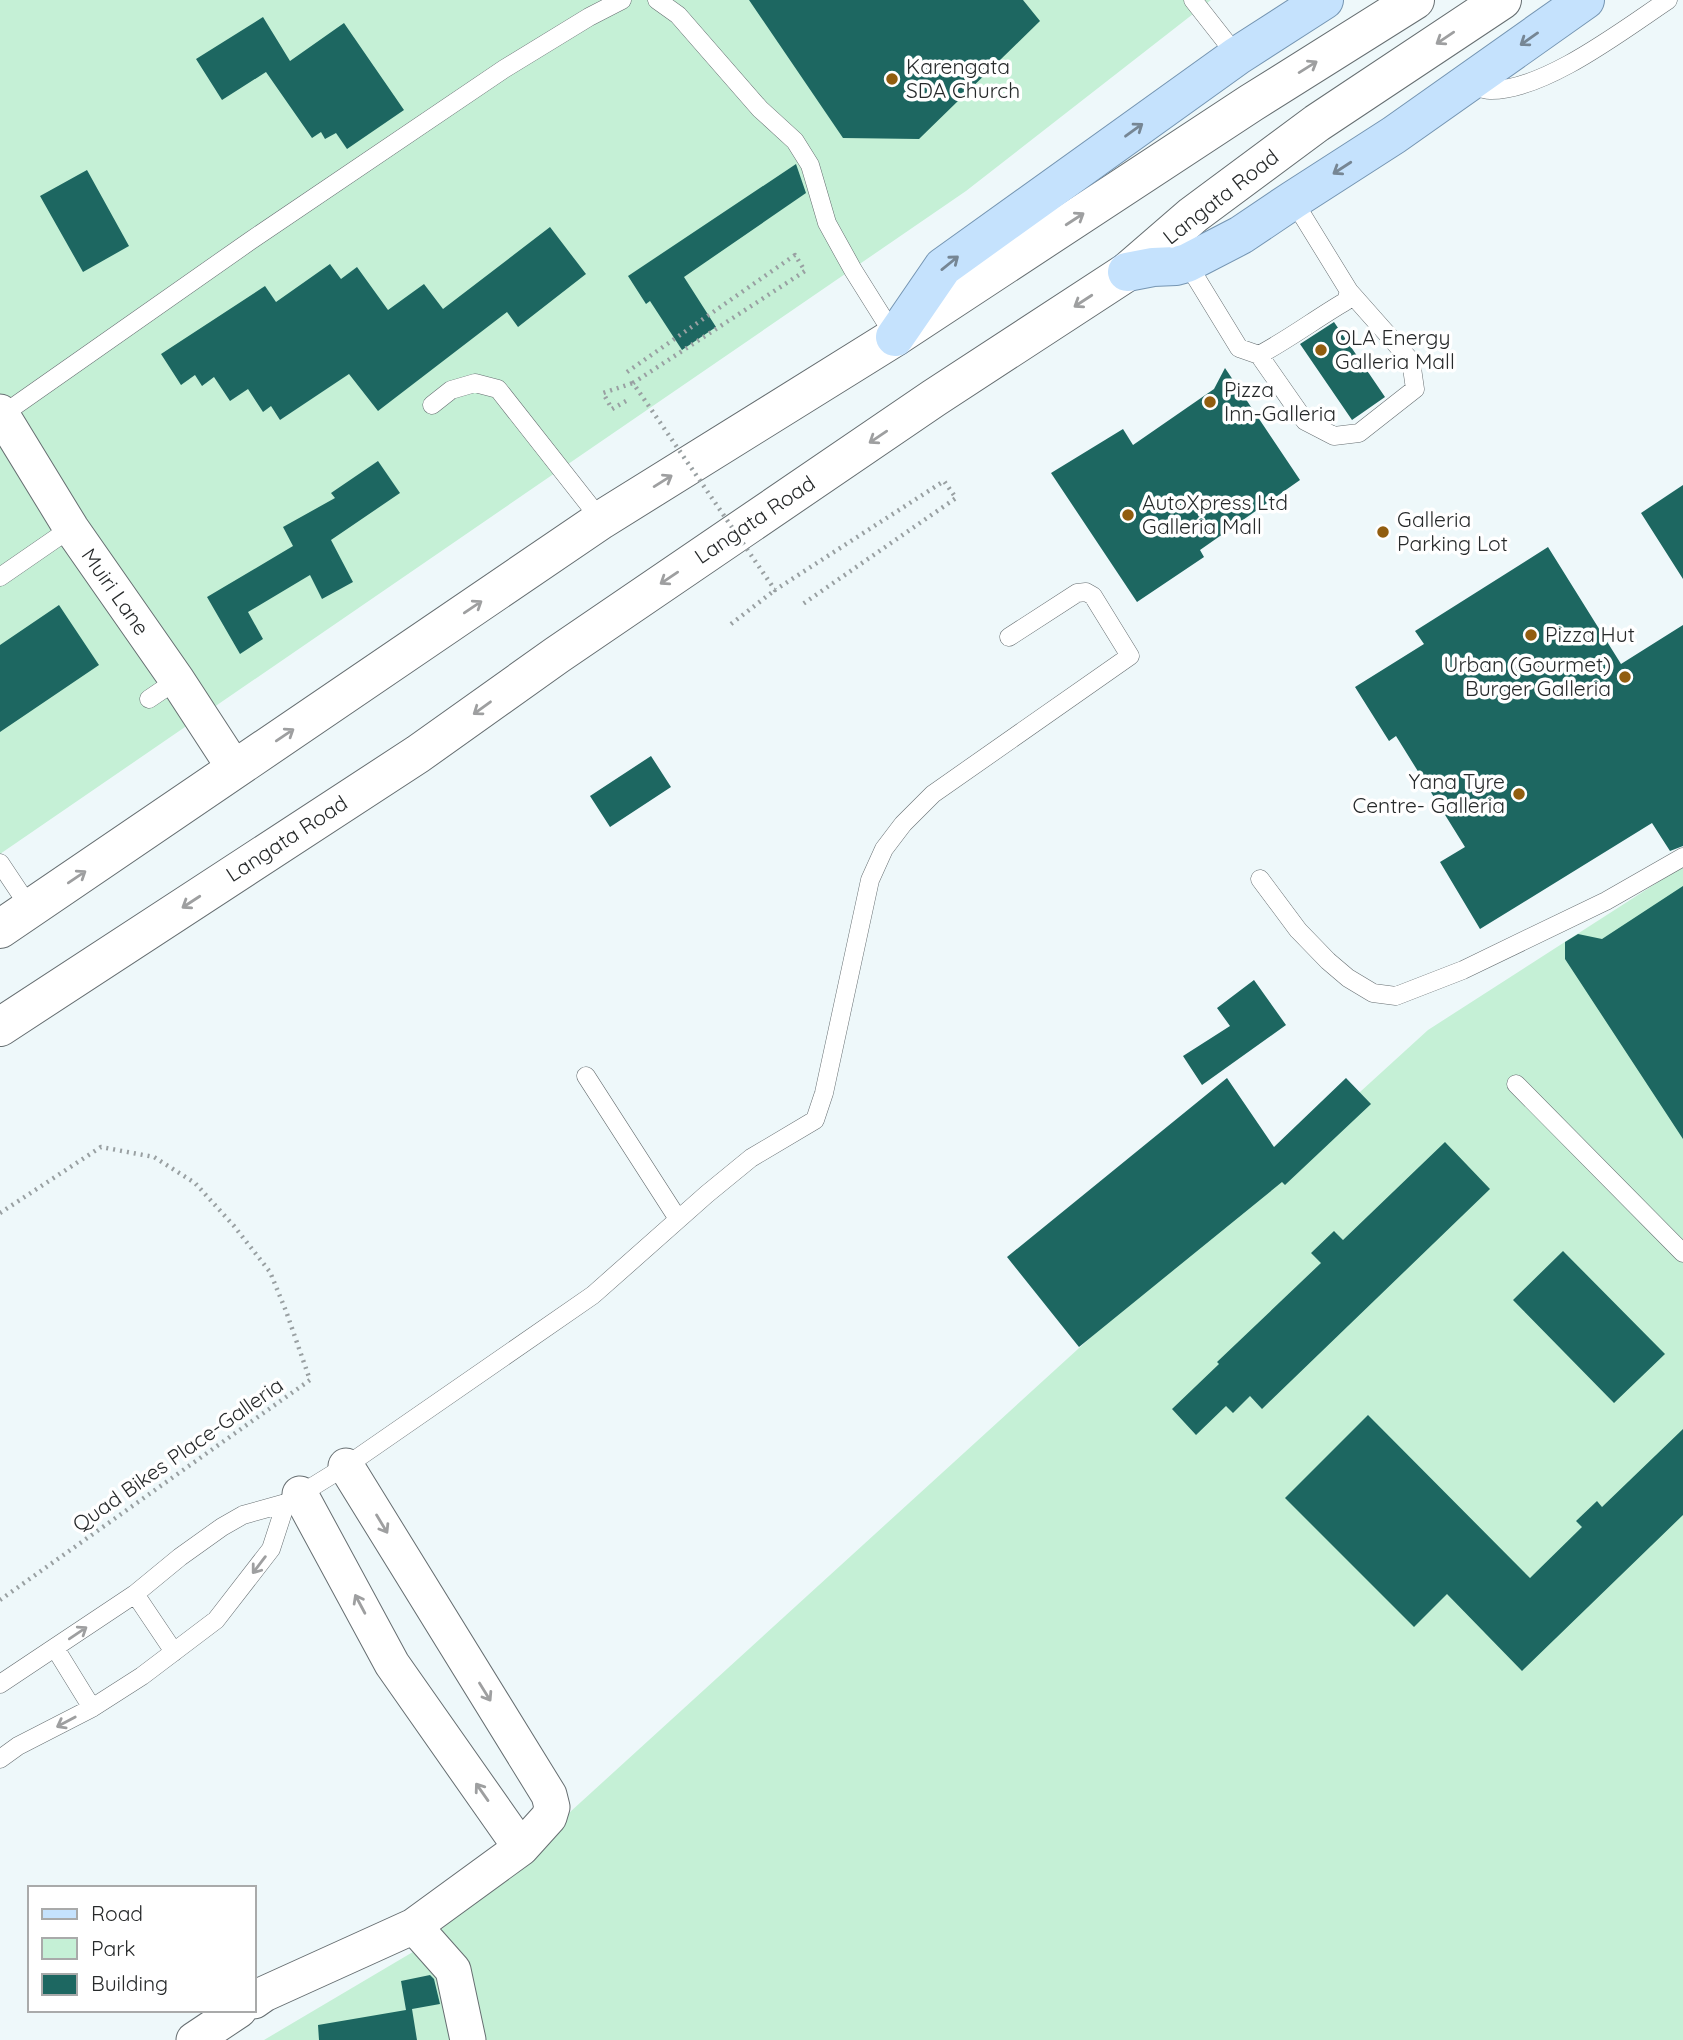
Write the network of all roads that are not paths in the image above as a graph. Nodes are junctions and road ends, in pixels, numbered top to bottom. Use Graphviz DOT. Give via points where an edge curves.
graph roads {
  1 [pos="622,0"];
  2 [pos="657,0"];
  3 [pos="1193,0"];
  4 [pos="1305,0"];
  5 [pos="1324,0"];
  6 [pos="1415,0"];
  7 [pos="1502,0"];
  8 [pos="1585,0"];
  9 [pos="1668,0"];
  10 [pos="1237,56"];
  11 [pos="1466,84"];
  12 [pos="1293,200"];
  13 [pos="1187,263"];
  14 [pos="1127,272"];
  15 [pos="1349,291"];
  16 [pos="895,337"];
  17 [pos="1259,355"];
  18 [pos="432,405"];
  19 [pos="1,413"];
  20 [pos="601,520"];
  21 [pos="71,528"];
  22 [pos="0,577"];
  23 [pos="1009,637"];
  24 [pos="234,769"];
  25 [pos="1683,857"];
  26 [pos="3,874"];
  27 [pos="1260,879"];
  28 [pos="15,919"];
  29 [pos="0,1027"];
  30 [pos="586,1076"];
  31 [pos="1516,1084"];
  32 [pos="678,1220"];
  33 [pos="1683,1253"];
  34 [pos="346,1466"];
  35 [pos="293,1499"];
  36 [pos="135,1594"];
  37 [pos="55,1648"];
  38 [pos="174,1652"];
  39 [pos="0,1684"];
  40 [pos="92,1708"];
  41 [pos="0,1759"];
  42 [pos="521,1848"];
  43 [pos="414,1926"];
  44 [pos="256,2000"];
  45 [pos="236,2012"];
  46 [pos="194,2040"];
  47 [pos="468,2040"];
  1 -- 19 [label="lane" via="504,69"];
  2 -- 16 [label="lane" via="678,15 760,109 795,141 810,165 827,223"];
  3 -- 10 [label="lane"];
  4 -- 10 [label="main road"];
  5 -- 10 [label="main road"];
  16 -- 6 [label="main road, one-way"];
  7 -- 14 [label="main road, Langata Road, one-way" via="1317,123 1192,215"];
  8 -- 11 [label="main road, one-way"];
  9 -- 11 [label="lane" via="1556,72 1517,87 1488,90"];
  16 -- 10 [label="main road, one-way" via="943,267"];
  11 -- 12 [label="main road, one-way"];
  12 -- 13 [label="main road" via="1241,235"];
  12 -- 15 [label="lane"];
  13 -- 14 [label="main road"];
  13 -- 17 [label="lane" via="1239,348"];
  14 -- 29 [label="main road, Langata Road, one-way" via="923,406 418,754"];
  15 -- 17 [label="lane" via="1346,301"];
  15 -- 17 [label="lane" via="1411,361 1415,389 1359,433 1334,436 1305,421"];
  20 -- 16 [label="main road, one-way"];
  18 -- 20 [label="lane" via="451,390 475,383 498,389"];
  19 -- 21 [label="street, Muiri Lane"];
  24 -- 20 [label="main road, one-way"];
  21 -- 22 [label="lane"];
  21 -- 24 [label="street, Muiri Lane" via="163,690"];
  23 -- 32 [label="lane" via="1077,593 1086,592 1093,596 1130,656 933,794 902,824 870,880 815,1119 751,1158"];
  28 -- 24 [label="main road, one-way"];
  25 -- 27 [label="lane" via="1606,901 1464,970 1396,996 1373,993 1328,961 1297,930"];
  26 -- 28 [label="lane"];
  30 -- 32 [label="lane"];
  31 -- 33 [label="lane"];
  32 -- 34 [label="lane" via="593,1295"];
  34 -- 35 [label="lane"];
  34 -- 42 [label="street, one-way" via="549,1795 550,1817"];
  35 -- 36 [label="lane" via="222,1527"];
  35 -- 38 [label="lane, one-way" via="271,1549 216,1620"];
  42 -- 35 [label="street, one-way" via="392,1664"];
  37 -- 36 [label="lane, one-way"];
  36 -- 38 [label="lane"];
  37 -- 39 [label="lane"];
  37 -- 40 [label="lane"];
  38 -- 40 [label="lane"];
  40 -- 41 [label="lane, one-way"];
  42 -- 43 [label="street"];
  43 -- 44 [label="street"];
  43 -- 47 [label="street" via="453,1970"];
  45 -- 46 [label="street"];
}
